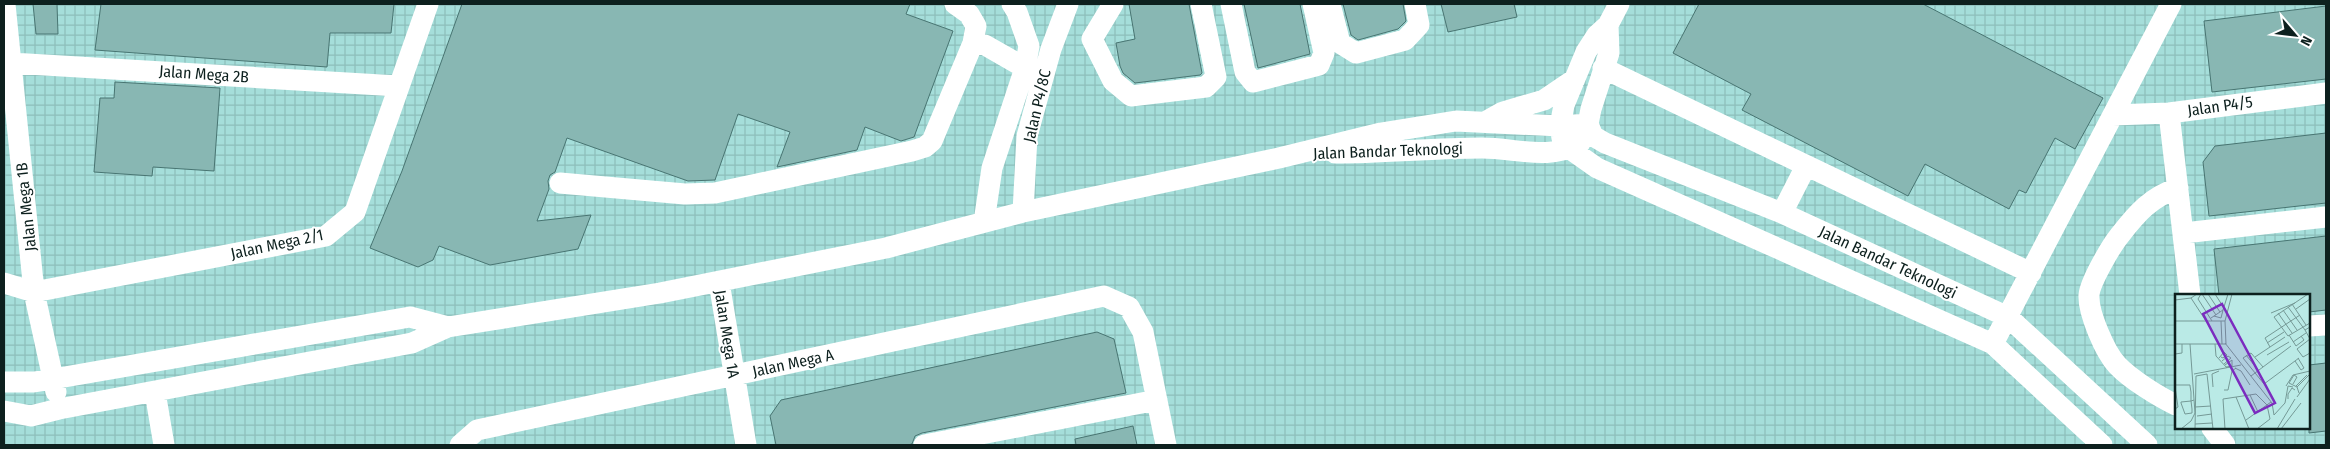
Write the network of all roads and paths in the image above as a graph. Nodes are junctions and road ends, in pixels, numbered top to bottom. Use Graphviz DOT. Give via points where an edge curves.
graph roads {
  1 [pos="5,4"];
  2 [pos="428,4"];
  3 [pos="955,4"];
  4 [pos="1012,4"];
  5 [pos="1068,4"];
  6 [pos="1113,4"];
  7 [pos="1201,4"];
  8 [pos="1231,4"];
  9 [pos="1313,4"];
  10 [pos="1330,4"];
  11 [pos="1415,4"];
  12 [pos="1619,4"];
  13 [pos="2170,4"];
  14 [pos="1608,25"];
  15 [pos="973,42"];
  16 [pos="11,63"];
  17 [pos="1025,68"];
  18 [pos="1603,68"];
  19 [pos="1574,79"];
  20 [pos="398,86"];
  21 [pos="2326,93"];
  22 [pos="2169,113"];
  23 [pos="2113,115"];
  24 [pos="1484,123"];
  25 [pos="1560,126"];
  26 [pos="1590,130"];
  27 [pos="1570,149"];
  28 [pos="1295,153"];
  29 [pos="1806,166"];
  30 [pos="560,183"];
  31 [pos="2178,188"];
  32 [pos="1023,212"];
  33 [pos="1782,213"];
  34 [pos="2326,217"];
  35 [pos="984,222"];
  36 [pos="2184,233"];
  37 [pos="2031,273"];
  38 [pos="719,282"];
  39 [pos="4,283"];
  40 [pos="34,292"];
  41 [pos="2190,294"];
  42 [pos="2008,317"];
  43 [pos="2326,324"];
  44 [pos="2310,326"];
  45 [pos="448,327"];
  46 [pos="1993,344"];
  47 [pos="734,376"];
  48 [pos="53,379"];
  49 [pos="4,382"];
  50 [pos="155,392"];
  51 [pos="1157,400"];
  52 [pos="2175,405"];
  53 [pos="59,409"];
  54 [pos="4,411"];
  55 [pos="2213,429"];
  56 [pos="164,445"];
  57 [pos="460,445"];
  58 [pos="746,445"];
  59 [pos="924,445"];
  60 [pos="1166,445"];
  61 [pos="2102,445"];
  62 [pos="2147,445"];
  63 [pos="2225,445"];
  1 -- 16 [label="street, Jalan Mega 1B"];
  2 -- 20 [label="street, Jalan Mega 2/1"];
  3 -- 15 [label="street" via="969,14 976,26"];
  4 -- 17 [label="street" via="1029,46"];
  5 -- 32 [label="street, Jalan P4/8C" via="1051,49 1027,136"];
  6 -- 7 [label="street" via="1092,39 1113,81 1131,96 1206,87 1216,77"];
  8 -- 9 [label="street" via="1245,72 1253,82 1320,66 1324,54"];
  10 -- 11 [label="street" via="1340,43 1356,53 1406,40 1419,24"];
  12 -- 14 [label="street"];
  13 -- 23 [label="street"];
  14 -- 18 [label="street" via="1609,53"];
  14 -- 19 [label="street" via="1586,52"];
  15 -- 17 [label="street" via="985,45"];
  15 -- 30 [label="street" via="932,141 925,147 715,192 685,194"];
  16 -- 20 [label="street, Jalan Mega 2B"];
  16 -- 40 [label="street, Jalan Mega 1B"];
  17 -- 35 [label="street" via="992,168"];
  18 -- 26 [label="street"];
  18 -- 29 [label="street"];
  19 -- 24 [label="street" via="1544,100 1503,112"];
  19 -- 25 [label="street"];
  20 -- 40 [label="street, Jalan Mega 2/1" via="354,212 326,236"];
  21 -- 22 [label="street, Jalan P4/5"];
  22 -- 23 [label="street, Jalan P4/5"];
  22 -- 31 [label="street"];
  23 -- 37 [label="street"];
  24 -- 25 [label="street, Jalan Bandar Teknologi"];
  24 -- 28 [label="street, Jalan Bandar Teknologi" via="1456,121 1390,131"];
  25 -- 26 [label="street, Jalan Bandar Teknologi"];
  25 -- 27 [label="street" via="1562,138"];
  26 -- 27 [label="street, Jalan Bandar Teknologi"];
  26 -- 33 [label="street, Jalan Bandar Teknologi" via="1605,143"];
  27 -- 28 [label="street, Jalan Bandar Teknologi" via="1543,154 1483,148"];
  27 -- 46 [label="street, Jalan Bandar Teknologi" via="1598,168"];
  28 -- 32 [label="street"];
  29 -- 33 [label="street"];
  29 -- 37 [label="street"];
  31 -- 36 [label="street"];
  31 -- 52 [label="street" via="2160,194 2135,215 2110,248 2089,294 2093,322 2116,364 2160,398"];
  32 -- 35 [label="street"];
  33 -- 42 [label="street, Jalan Bandar Teknologi"];
  34 -- 36 [label="street"];
  35 -- 38 [label="street" via="886,248"];
  36 -- 41 [label="street"];
  37 -- 42 [label="street"];
  38 -- 45 [label="street"];
  38 -- 47 [label="street, Jalan Mega 1A"];
  39 -- 40 [label="street"];
  40 -- 48 [label="street, Jalan Mega 1B"];
  42 -- 46 [label="street"];
  42 -- 62 [label="street, Jalan Bandar Teknologi"];
  43 -- 44 [label="street"];
  45 -- 48 [label="street" via="410,317"];
  45 -- 50 [label="street" via="412,343"];
  46 -- 61 [label="street, Jalan Bandar Teknologi"];
  47 -- 51 [label="street, Jalan Mega A" via="1104,296 1129,307 1143,332"];
  47 -- 57 [label="street, Jalan Mega A" via="477,430"];
  47 -- 58 [label="street, Jalan Mega 1A"];
  48 -- 49 [label="street"];
  48 -- 53 [label="street, Jalan Mega 1B"];
  50 -- 53 [label="street"];
  50 -- 56 [label="street"];
  51 -- 59 [label="street"];
  51 -- 60 [label="street"];
  53 -- 54 [label="street" via="31,416"];
  55 -- 63 [label="street"];
}
